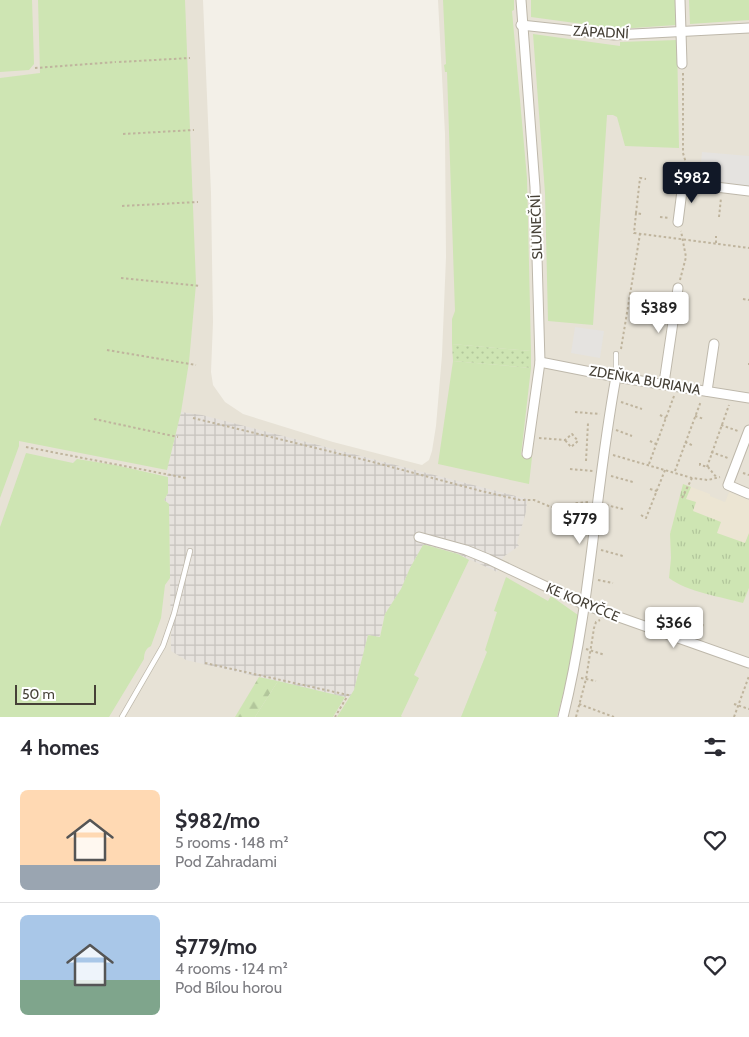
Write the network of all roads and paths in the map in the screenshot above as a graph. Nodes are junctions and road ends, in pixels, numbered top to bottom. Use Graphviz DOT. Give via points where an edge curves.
graph roads {
  1 [pos="521,0"];
  2 [pos="680,0"];
  3 [pos="522,25"];
  4 [pos="749,28"];
  5 [pos="681,32"];
  6 [pos="190,58"];
  7 [pos="682,64"];
  8 [pos="35,68"];
  9 [pos="194,130"];
  10 [pos="123,134"];
  11 [pos="686,163"];
  12 [pos="646,179"];
  13 [pos="749,190"];
  14 [pos="722,194"];
  15 [pos="198,202"];
  16 [pos="122,206"];
  17 [pos="636,213"];
  18 [pos="642,214"];
  19 [pos="719,218"];
  20 [pos="678,222"];
  21 [pos="640,234"];
  22 [pos="716,236"];
  23 [pos="684,240"];
  24 [pos="716,244"];
  25 [pos="749,248"];
  26 [pos="121,278"];
  27 [pos="200,286"];
  28 [pos="678,288"];
  29 [pos="743,299"];
  30 [pos="749,300"];
  31 [pos="621,333"];
  32 [pos="624,334"];
  33 [pos="714,344"];
  34 [pos="107,350"];
  35 [pos="616,354"];
  36 [pos="540,362"];
  37 [pos="196,365"];
  38 [pos="616,376"];
  39 [pos="664,383"];
  40 [pos="676,392"];
  41 [pos="704,394"];
  42 [pos="749,398"];
  43 [pos="612,400"];
  44 [pos="731,401"];
  45 [pos="642,409"];
  46 [pos="575,412"];
  47 [pos="609,415"];
  48 [pos="660,415"];
  49 [pos="695,416"];
  50 [pos="193,418"];
  51 [pos="666,418"];
  52 [pos="704,418"];
  53 [pos="94,419"];
  54 [pos="588,423"];
  55 [pos="722,425"];
  56 [pos="608,429"];
  57 [pos="746,431"];
  58 [pos="632,436"];
  59 [pos="178,437"];
  60 [pos="529,438"];
  61 [pos="565,440"];
  62 [pos="650,442"];
  63 [pos="685,442"];
  64 [pos="656,444"];
  65 [pos="694,446"];
  66 [pos="26,447"];
  67 [pos="712,452"];
  68 [pos="604,453"];
  69 [pos="527,454"];
  70 [pos="734,460"];
  71 [pos="586,461"];
  72 [pos="700,463"];
  73 [pos="649,464"];
  74 [pos="707,467"];
  75 [pos="570,469"];
  76 [pos="665,470"];
  77 [pos="674,472"];
  78 [pos="602,473"];
  79 [pos="726,476"];
  80 [pos="186,478"];
  81 [pos="692,478"];
  82 [pos="717,478"];
  83 [pos="633,482"];
  84 [pos="650,489"];
  85 [pos="685,490"];
  86 [pos="657,491"];
  87 [pos="689,491"];
  88 [pos="749,494"];
  89 [pos="682,498"];
  90 [pos="598,504"];
  91 [pos="623,509"];
  92 [pos="641,516"];
  93 [pos="419,538"];
  94 [pos="592,548"];
  95 [pos="190,551"];
  96 [pos="623,556"];
  97 [pos="588,578"];
  98 [pos="613,583"];
  99 [pos="585,605"];
  100 [pos="676,615"];
  101 [pos="602,619"];
  102 [pos="703,624"];
  103 [pos="671,629"];
  104 [pos="698,639"];
  105 [pos="577,647"];
  106 [pos="591,650"];
  107 [pos="605,655"];
  108 [pos="206,663"];
  109 [pos="749,663"];
  110 [pos="573,675"];
  111 [pos="749,676"];
  112 [pos="586,679"];
  113 [pos="596,681"];
  114 [pos="567,700"];
  115 [pos="580,704"];
  116 [pos="734,704"];
  117 [pos="738,705"];
  118 [pos="749,709"];
  119 [pos="122,717"];
  120 [pos="335,717"];
  121 [pos="563,717"];
  122 [pos="576,717"];
  123 [pos="614,717"];
  124 [pos="734,717"];
  1 -- 3 [label="street, SLUNEČNÍ"];
  2 -- 5 [label="street"];
  3 -- 5 [label="street, ZÁPADNÍ" via="614,35"];
  3 -- 36 [label="street, SLUNEČNÍ" via="535,187"];
  4 -- 5 [label="street, ZÁPADNÍ"];
  5 -- 7 [label="street"];
  6 -- 8 [label="path"];
  7 -- 11 [label="path" via="683,153"];
  9 -- 10 [label="path"];
  12 -- 17 [label="path" via="640,178"];
  13 -- 20 [label="street" via="683,183"];
  14 -- 19 [label="path"];
  15 -- 16 [label="path"];
  17 -- 18 [label="path"];
  17 -- 21 [label="path" via="634,233"];
  20 -- 23 [label="path"];
  21 -- 23 [label="path"];
  21 -- 32 [label="path"];
  22 -- 24 [label="path"];
  23 -- 24 [label="path"];
  23 -- 28 [label="path" via="686,257"];
  24 -- 25 [label="path"];
  26 -- 27 [label="path"];
  28 -- 39 [label="street"];
  29 -- 30 [label="path"];
  31 -- 32 [label="path"];
  32 -- 35 [label="path" via="622,348"];
  33 -- 41 [label="street"];
  34 -- 37 [label="path"];
  35 -- 38 [label="lane"];
  36 -- 38 [label="street, ZDEŇKA BURIANA"];
  36 -- 60 [label="street, SLUNEČNÍ"];
  38 -- 39 [label="street, ZDEŇKA BURIANA"];
  38 -- 43 [label="street"];
  39 -- 41 [label="street, ZDEŇKA BURIANA"];
  40 -- 51 [label="path"];
  41 -- 42 [label="street, ZDEŇKA BURIANA"];
  41 -- 49 [label="path"];
  43 -- 45 [label="path"];
  43 -- 47 [label="street"];
  44 -- 55 [label="path"];
  46 -- 47 [label="path"];
  47 -- 56 [label="street"];
  48 -- 51 [label="path"];
  49 -- 52 [label="path"];
  49 -- 63 [label="path"];
  50 -- 90 [label="path" via="482,491 534,500 551,507 564,508 588,501"];
  51 -- 64 [label="path"];
  53 -- 59 [label="path"];
  54 -- 71 [label="path"];
  55 -- 57 [label="path"];
  55 -- 67 [label="path"];
  56 -- 58 [label="path"];
  56 -- 68 [label="street"];
  57 -- 88 [label="street" via="728,485"];
  60 -- 61 [label="path"];
  60 -- 69 [label="street, SLUNEČNÍ"];
  61 -- 61 [label="path" via="572,434 578,441 571,447"];
  62 -- 64 [label="path"];
  63 -- 65 [label="path"];
  63 -- 77 [label="path"];
  64 -- 73 [label="path"];
  66 -- 80 [label="path"];
  67 -- 70 [label="path"];
  67 -- 74 [label="path"];
  68 -- 73 [label="path"];
  68 -- 78 [label="street"];
  72 -- 74 [label="path"];
  73 -- 76 [label="path"];
  74 -- 82 [label="path"];
  75 -- 78 [label="path"];
  76 -- 77 [label="path"];
  76 -- 86 [label="path"];
  77 -- 81 [label="path"];
  78 -- 83 [label="path"];
  78 -- 90 [label="street"];
  79 -- 82 [label="path"];
  81 -- 82 [label="path"];
  81 -- 85 [label="path"];
  84 -- 86 [label="path"];
  85 -- 87 [label="path"];
  85 -- 89 [label="path"];
  86 -- 92 [label="path" via="646,518"];
  90 -- 91 [label="path"];
  90 -- 94 [label="street"];
  93 -- 99 [label="street, KE KORYČCE" via="488,558"];
  94 -- 96 [label="path"];
  94 -- 97 [label="street"];
  95 -- 119 [label="lane" via="163,646"];
  97 -- 98 [label="path"];
  97 -- 99 [label="street"];
  99 -- 105 [label="street"];
  99 -- 109 [label="street, KE KORYČCE"];
  100 -- 103 [label="path"];
  101 -- 106 [label="path" via="596,622"];
  102 -- 104 [label="path"];
  105 -- 106 [label="path"];
  105 -- 110 [label="street"];
  106 -- 107 [label="path"];
  106 -- 112 [label="path"];
  108 -- 120 [label="path" via="348,695"];
  110 -- 112 [label="path"];
  110 -- 114 [label="street"];
  111 -- 117 [label="path"];
  112 -- 113 [label="path"];
  112 -- 115 [label="path"];
  114 -- 115 [label="path"];
  114 -- 121 [label="street"];
  115 -- 122 [label="path"];
  115 -- 123 [label="path"];
  116 -- 117 [label="path"];
  117 -- 118 [label="path"];
  117 -- 124 [label="path"];
}
